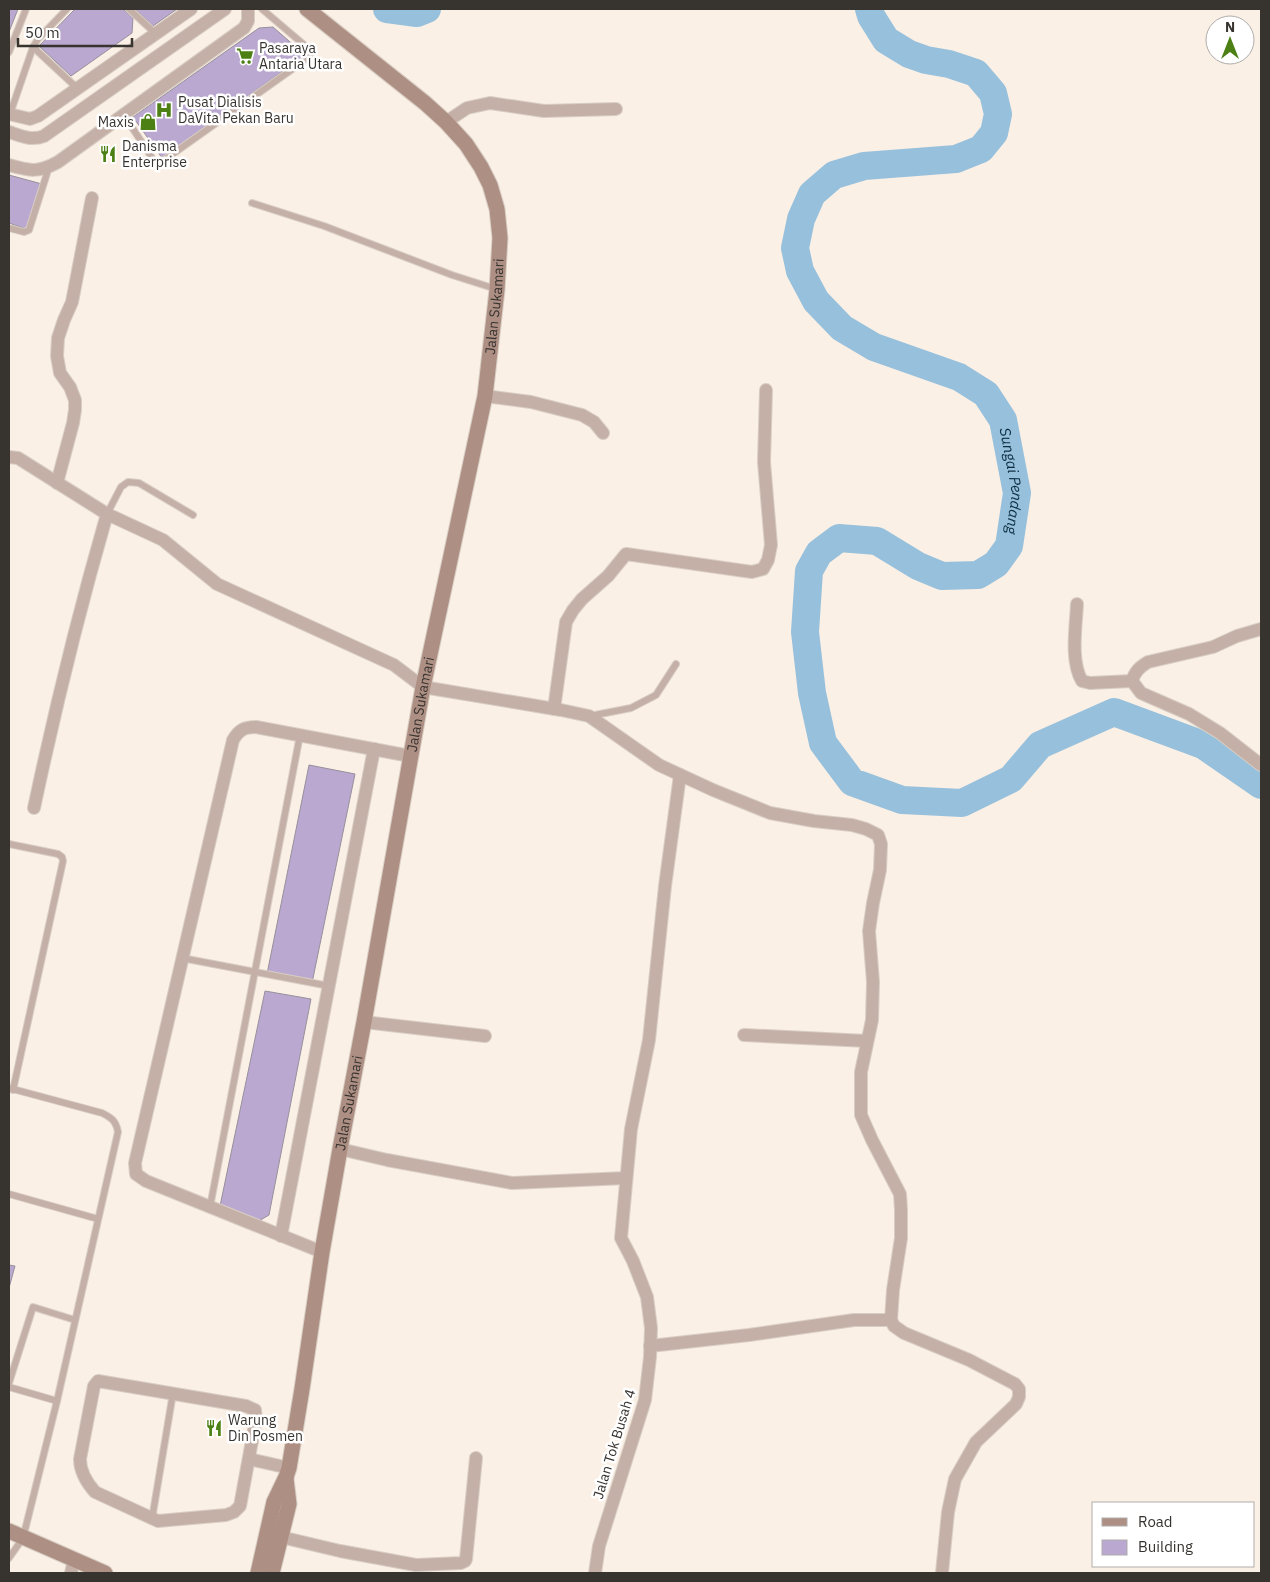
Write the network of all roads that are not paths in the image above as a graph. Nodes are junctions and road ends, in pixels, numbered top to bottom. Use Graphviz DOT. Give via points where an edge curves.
graph roads {
  1 [pos="26,9"];
  2 [pos="67,9"];
  3 [pos="129,9"];
  4 [pos="191,9"];
  5 [pos="226,9"];
  6 [pos="248,9"];
  7 [pos="262,9"];
  8 [pos="307,9"];
  9 [pos="156,34"];
  10 [pos="34,47"];
  11 [pos="9,52"];
  12 [pos="77,88"];
  13 [pos="616,109"];
  14 [pos="9,114"];
  15 [pos="124,115"];
  16 [pos="446,122"];
  17 [pos="9,132"];
  18 [pos="9,165"];
  19 [pos="50,167"];
  20 [pos="92,198"];
  21 [pos="252,203"];
  22 [pos="9,228"];
  23 [pos="497,290"];
  24 [pos="766,390"];
  25 [pos="485,396"];
  26 [pos="603,434"];
  27 [pos="9,457"];
  28 [pos="57,483"];
  29 [pos="107,514"];
  30 [pos="193,515"];
  31 [pos="1077,604"];
  32 [pos="1261,629"];
  33 [pos="676,664"];
  34 [pos="1132,681"];
  35 [pos="422,687"];
  36 [pos="554,709"];
  37 [pos="589,716"];
  38 [pos="300,735"];
  39 [pos="374,749"];
  40 [pos="410,756"];
  41 [pos="1261,765"];
  42 [pos="680,775"];
  43 [pos="34,808"];
  44 [pos="9,844"];
  45 [pos="182,958"];
  46 [pos="255,972"];
  47 [pos="329,986"];
  48 [pos="364,1022"];
  49 [pos="744,1035"];
  50 [pos="485,1036"];
  51 [pos="867,1041"];
  52 [pos="11,1089"];
  53 [pos="340,1149"];
  54 [pos="626,1178"];
  55 [pos="9,1194"];
  56 [pos="210,1207"];
  57 [pos="98,1218"];
  58 [pos="281,1236"];
  59 [pos="322,1252"];
  60 [pos="75,1320"];
  61 [pos="891,1320"];
  62 [pos="650,1346"];
  63 [pos="9,1385"];
  64 [pos="173,1393"];
  65 [pos="56,1401"];
  66 [pos="476,1458"];
  67 [pos="248,1459"];
  68 [pos="287,1473"];
  69 [pos="152,1519"];
  70 [pos="9,1531"];
  71 [pos="281,1537"];
  72 [pos="23,1538"];
  73 [pos="9,1558"];
  74 [pos="73,1566"];
  75 [pos="105,1573"];
  76 [pos="258,1573"];
  77 [pos="272,1573"];
  78 [pos="595,1573"];
  79 [pos="942,1573"];
  1 -- 11 [label="lane"];
  2 -- 10 [label="lane"];
  3 -- 9 [label="lane"];
  4 -- 9 [label="street"];
  5 -- 17 [label="street" via="44,136 36,139"];
  6 -- 15 [label="street" via="244,28"];
  7 -- 15 [label="lane" via="309,49 308,58 158,164"];
  8 -- 16 [label="street, Jalan Sukamari"];
  9 -- 12 [label="street"];
  10 -- 12 [label="lane"];
  10 -- 14 [label="lane"];
  12 -- 14 [label="street" via="38,116 30,119"];
  13 -- 16 [label="street" via="544,111 490,104 467,108"];
  15 -- 19 [label="street"];
  16 -- 23 [label="street, Jalan Sukamari" via="466,144 490,185 500,238"];
  18 -- 19 [label="street" via="32,171"];
  19 -- 22 [label="lane" via="29,230"];
  20 -- 28 [label="street" via="72,302 58,338 60,373 70,387 75,410"];
  21 -- 23 [label="lane"];
  23 -- 25 [label="street, Jalan Sukamari"];
  24 -- 36 [label="street" via="764,462 771,545 763,569 752,572 626,554 608,576 582,599 566,622"];
  25 -- 26 [label="street" via="531,402 582,415 594,422"];
  25 -- 35 [label="street, Jalan Sukamari"];
  27 -- 28 [label="street" via="18,458"];
  28 -- 29 [label="street"];
  29 -- 30 [label="lane" via="121,487 128,482 140,483"];
  29 -- 35 [label="street" via="162,540 217,584 394,665"];
  29 -- 43 [label="street" via="85,588"];
  31 -- 34 [label="street" via="1076,663 1082,681"];
  32 -- 34 [label="street" via="1213,647 1148,662 1134,673"];
  33 -- 37 [label="lane" via="656,695 631,708"];
  34 -- 41 [label="street" via="1141,693 1189,714"];
  35 -- 36 [label="street"];
  35 -- 40 [label="street, Jalan Sukamari"];
  36 -- 37 [label="street"];
  37 -- 42 [label="street" via="659,765"];
  38 -- 39 [label="street"];
  38 -- 45 [label="street" via="248,727 241,729 233,740"];
  38 -- 46 [label="lane"];
  39 -- 40 [label="street"];
  39 -- 47 [label="street"];
  40 -- 48 [label="street, Jalan Sukamari"];
  42 -- 51 [label="street" via="770,813 852,825 878,835 880,870 869,931 872,1020"];
  42 -- 54 [label="street" via="649,1040 631,1129"];
  44 -- 52 [label="lane" via="58,854 63,861"];
  45 -- 46 [label="lane"];
  45 -- 56 [label="street" via="135,1168 136,1174 146,1182"];
  46 -- 47 [label="lane"];
  46 -- 56 [label="lane"];
  47 -- 58 [label="street"];
  48 -- 50 [label="street"];
  48 -- 53 [label="street, Jalan Sukamari"];
  49 -- 51 [label="street"];
  51 -- 61 [label="street" via="861,1072 861,1115 900,1194 901,1238"];
  52 -- 57 [label="lane" via="102,1113 116,1124 118,1132"];
  53 -- 54 [label="street" via="512,1183"];
  53 -- 59 [label="street, Jalan Sukamari"];
  54 -- 62 [label="street, Jalan Tok Busah 4" via="621,1238 647,1297"];
  55 -- 57 [label="lane"];
  56 -- 58 [label="street"];
  57 -- 60 [label="lane"];
  58 -- 59 [label="street"];
  59 -- 68 [label="street, Jalan Sukamari"];
  60 -- 63 [label="lane" via="34,1307"];
  60 -- 65 [label="lane"];
  61 -- 62 [label="street" via="854,1320"];
  61 -- 79 [label="street" via="904,1333 969,1360 1019,1389 1016,1404 976,1442 955,1480 948,1512"];
  62 -- 78 [label="street, Jalan Tok Busah 4" via="645,1400 599,1546"];
  63 -- 65 [label="lane"];
  64 -- 67 [label="street" via="255,1410"];
  64 -- 69 [label="lane"];
  64 -- 69 [label="street" via="98,1381 94,1386 80,1459 89,1486 95,1492"];
  65 -- 72 [label="lane"];
  66 -- 71 [label="street" via="466,1559 461,1563 416,1565"];
  67 -- 68 [label="street"];
  67 -- 69 [label="street" via="240,1506 234,1512 163,1521"];
  68 -- 71 [label="street, Jalan Sukamari" via="289,1504"];
  68 -- 76 [label="street, Jalan Sukamari" via="274,1502"];
  70 -- 72 [label="street"];
  71 -- 77 [label="street, Jalan Sukamari"];
  72 -- 73 [label="lane"];
  72 -- 74 [label="street"];
  74 -- 75 [label="street"];
}
